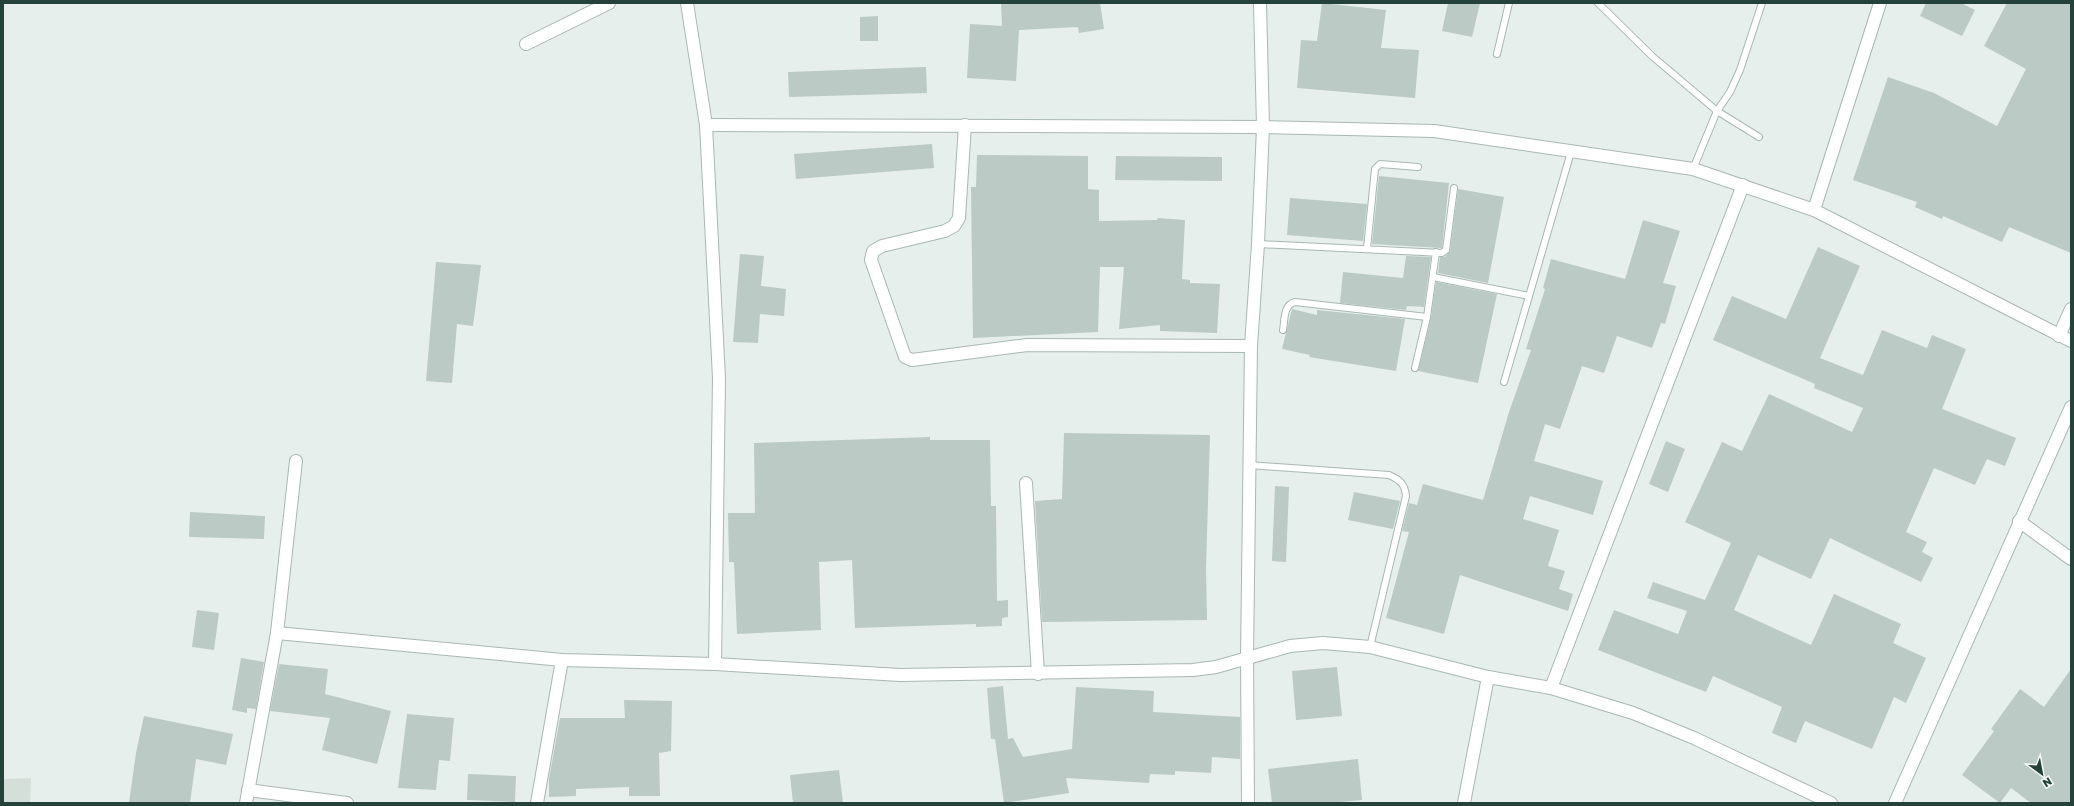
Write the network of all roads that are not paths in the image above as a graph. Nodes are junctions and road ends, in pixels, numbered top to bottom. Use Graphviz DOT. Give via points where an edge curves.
graph roads {
  1 [pos="609,3"];
  2 [pos="687,3"];
  3 [pos="1260,3"];
  4 [pos="1508,3"];
  5 [pos="1598,3"];
  6 [pos="1762,3"];
  7 [pos="1880,3"];
  8 [pos="526,44"];
  9 [pos="1497,54"];
  10 [pos="1717,111"];
  11 [pos="706,124"];
  12 [pos="964,125"];
  13 [pos="1263,127"];
  14 [pos="1759,137"];
  15 [pos="1571,152"];
  16 [pos="1418,166"];
  17 [pos="1693,169"];
  18 [pos="1743,185"];
  19 [pos="1454,188"];
  20 [pos="1814,210"];
  21 [pos="1258,244"];
  22 [pos="1366,248"];
  23 [pos="1436,252"];
  24 [pos="1433,277"];
  25 [pos="1529,296"];
  26 [pos="2071,309"];
  27 [pos="1427,317"];
  28 [pos="1283,330"];
  29 [pos="2059,336"];
  30 [pos="2071,342"];
  31 [pos="1251,346"];
  32 [pos="1415,368"];
  33 [pos="1504,382"];
  34 [pos="2071,407"];
  35 [pos="296,460"];
  36 [pos="1250,465"];
  37 [pos="1026,483"];
  38 [pos="2019,521"];
  39 [pos="2071,559"];
  40 [pos="276,633"];
  41 [pos="1370,647"];
  42 [pos="1247,657"];
  43 [pos="562,660"];
  44 [pos="715,664"];
  45 [pos="1038,674"];
  46 [pos="1488,677"];
  47 [pos="1551,688"];
  48 [pos="248,790"];
  49 [pos="246,803"];
  50 [pos="347,803"];
  51 [pos="537,803"];
  52 [pos="1248,803"];
  53 [pos="1464,803"];
  54 [pos="1830,803"];
  55 [pos="1895,803"];
  1 -- 8 [label="street"];
  2 -- 11 [label="street"];
  3 -- 13 [label="street"];
  4 -- 9 [label="lane"];
  5 -- 10 [label="lane" via="1652,56"];
  6 -- 10 [label="lane" via="1740,70 1730,92"];
  7 -- 20 [label="street"];
  10 -- 14 [label="lane"];
  10 -- 17 [label="lane"];
  11 -- 12 [label="street"];
  11 -- 44 [label="street" via="719,378"];
  12 -- 13 [label="street"];
  12 -- 31 [label="street" via="959,218 954,226 945,231 882,246 873,251 871,260 905,357 912,360 1027,345"];
  13 -- 15 [label="street" via="1434,132"];
  13 -- 21 [label="street"];
  15 -- 17 [label="street"];
  15 -- 25 [label="lane"];
  16 -- 22 [label="lane" via="1380,164 1375,170"];
  17 -- 18 [label="street"];
  18 -- 20 [label="street"];
  18 -- 47 [label="street"];
  19 -- 23 [label="lane" via="1446,250 1442,253"];
  20 -- 29 [label="street"];
  21 -- 22 [label="lane"];
  21 -- 31 [label="street"];
  22 -- 23 [label="lane"];
  23 -- 24 [label="lane"];
  24 -- 25 [label="lane"];
  24 -- 27 [label="lane"];
  25 -- 33 [label="lane"];
  26 -- 29 [label="street"];
  27 -- 28 [label="lane" via="1295,302 1287,306"];
  27 -- 32 [label="lane"];
  29 -- 30 [label="street"];
  31 -- 36 [label="street"];
  34 -- 38 [label="street"];
  35 -- 40 [label="street"];
  36 -- 41 [label="lane" via="1389,475 1400,480 1405,487 1406,496"];
  36 -- 42 [label="street"];
  37 -- 45 [label="street"];
  38 -- 39 [label="street"];
  38 -- 55 [label="street"];
  40 -- 43 [label="street"];
  40 -- 48 [label="street"];
  41 -- 42 [label="street" via="1323,643 1290,646"];
  41 -- 46 [label="street"];
  42 -- 45 [label="street" via="1216,667 1193,670"];
  42 -- 52 [label="street"];
  43 -- 44 [label="street"];
  43 -- 51 [label="street"];
  44 -- 45 [label="street" via="900,675"];
  46 -- 47 [label="street"];
  46 -- 53 [label="street"];
  47 -- 54 [label="street" via="1633,713 1694,738"];
  48 -- 49 [label="street"];
  48 -- 50 [label="street"];
}
